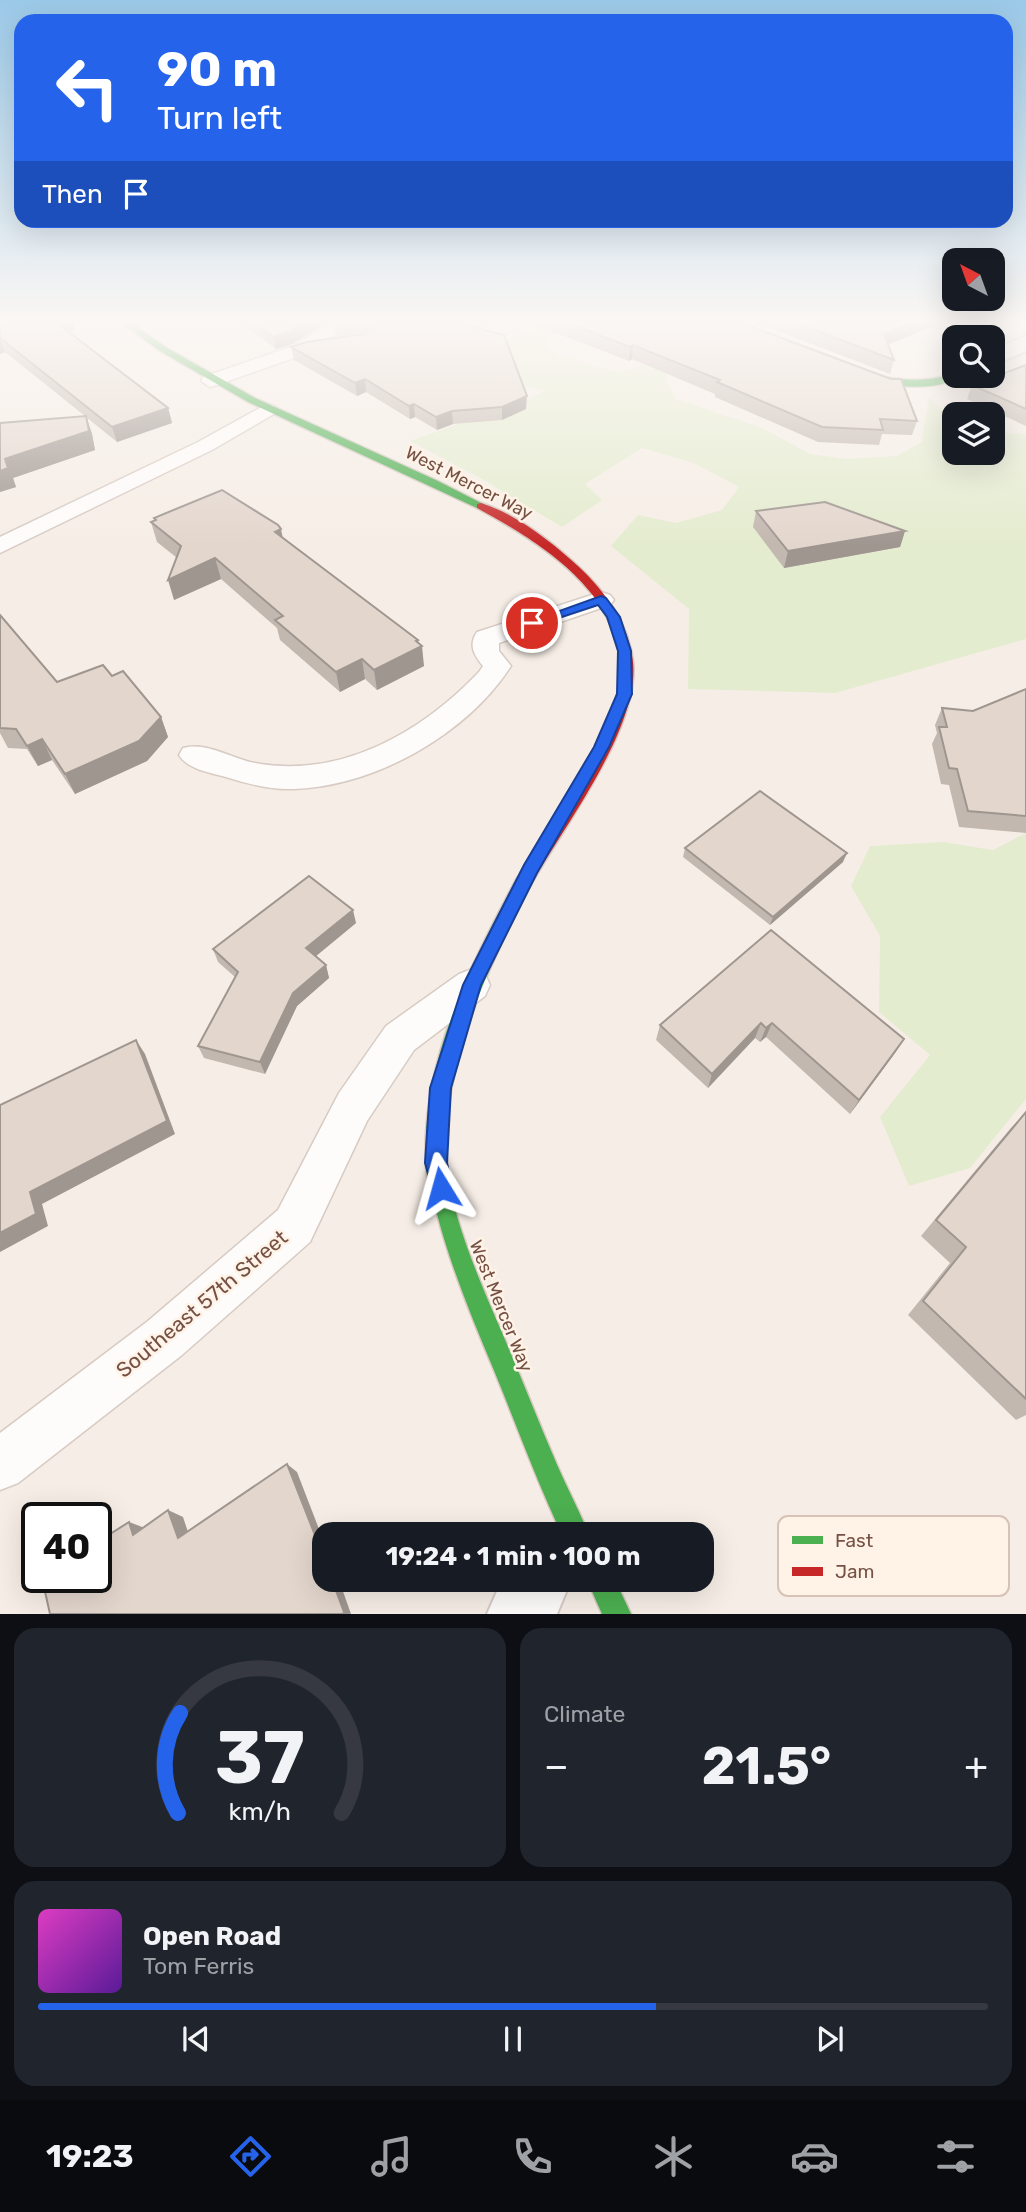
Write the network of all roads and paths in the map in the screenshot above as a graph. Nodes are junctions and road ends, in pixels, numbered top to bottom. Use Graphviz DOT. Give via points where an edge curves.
graph roads {
  1 [pos="236,394"];
  2 [pos="267,410"];
  3 [pos="0,546"];
  4 [pos="601,600"];
  5 [pos="194,755"];
  6 [pos="472,985"];
  7 [pos="0,1465"];
  8 [pos="566,1522"];
  9 [pos="532,1592"];
  10 [pos="606,1592"];
  11 [pos="521,1614"];
  12 [pos="617,1614"];
  1 -- 2 [label="street, West Mercer Way"];
  2 -- 3 [label="lane" via="205,446"];
  2 -- 4 [label="street, West Mercer Way" via="514,524 584,577"];
  4 -- 5 [label="lane" via="486,638 486,652 497,666 489,680 447,716 387,755 289,779 236,771"];
  4 -- 6 [label="street, West Mercer Way" via="613,617 625,651 624,694 601,747 530,870"];
  6 -- 7 [label="lane, Southeast 57th Street" via="400,1038 353,1107 294,1226 165,1338"];
  6 -- 8 [label="street, West Mercer Way" via="440,1088 436,1163 452,1238"];
  9 -- 11 [label="street"];
  10 -- 12 [label="street"];
}
